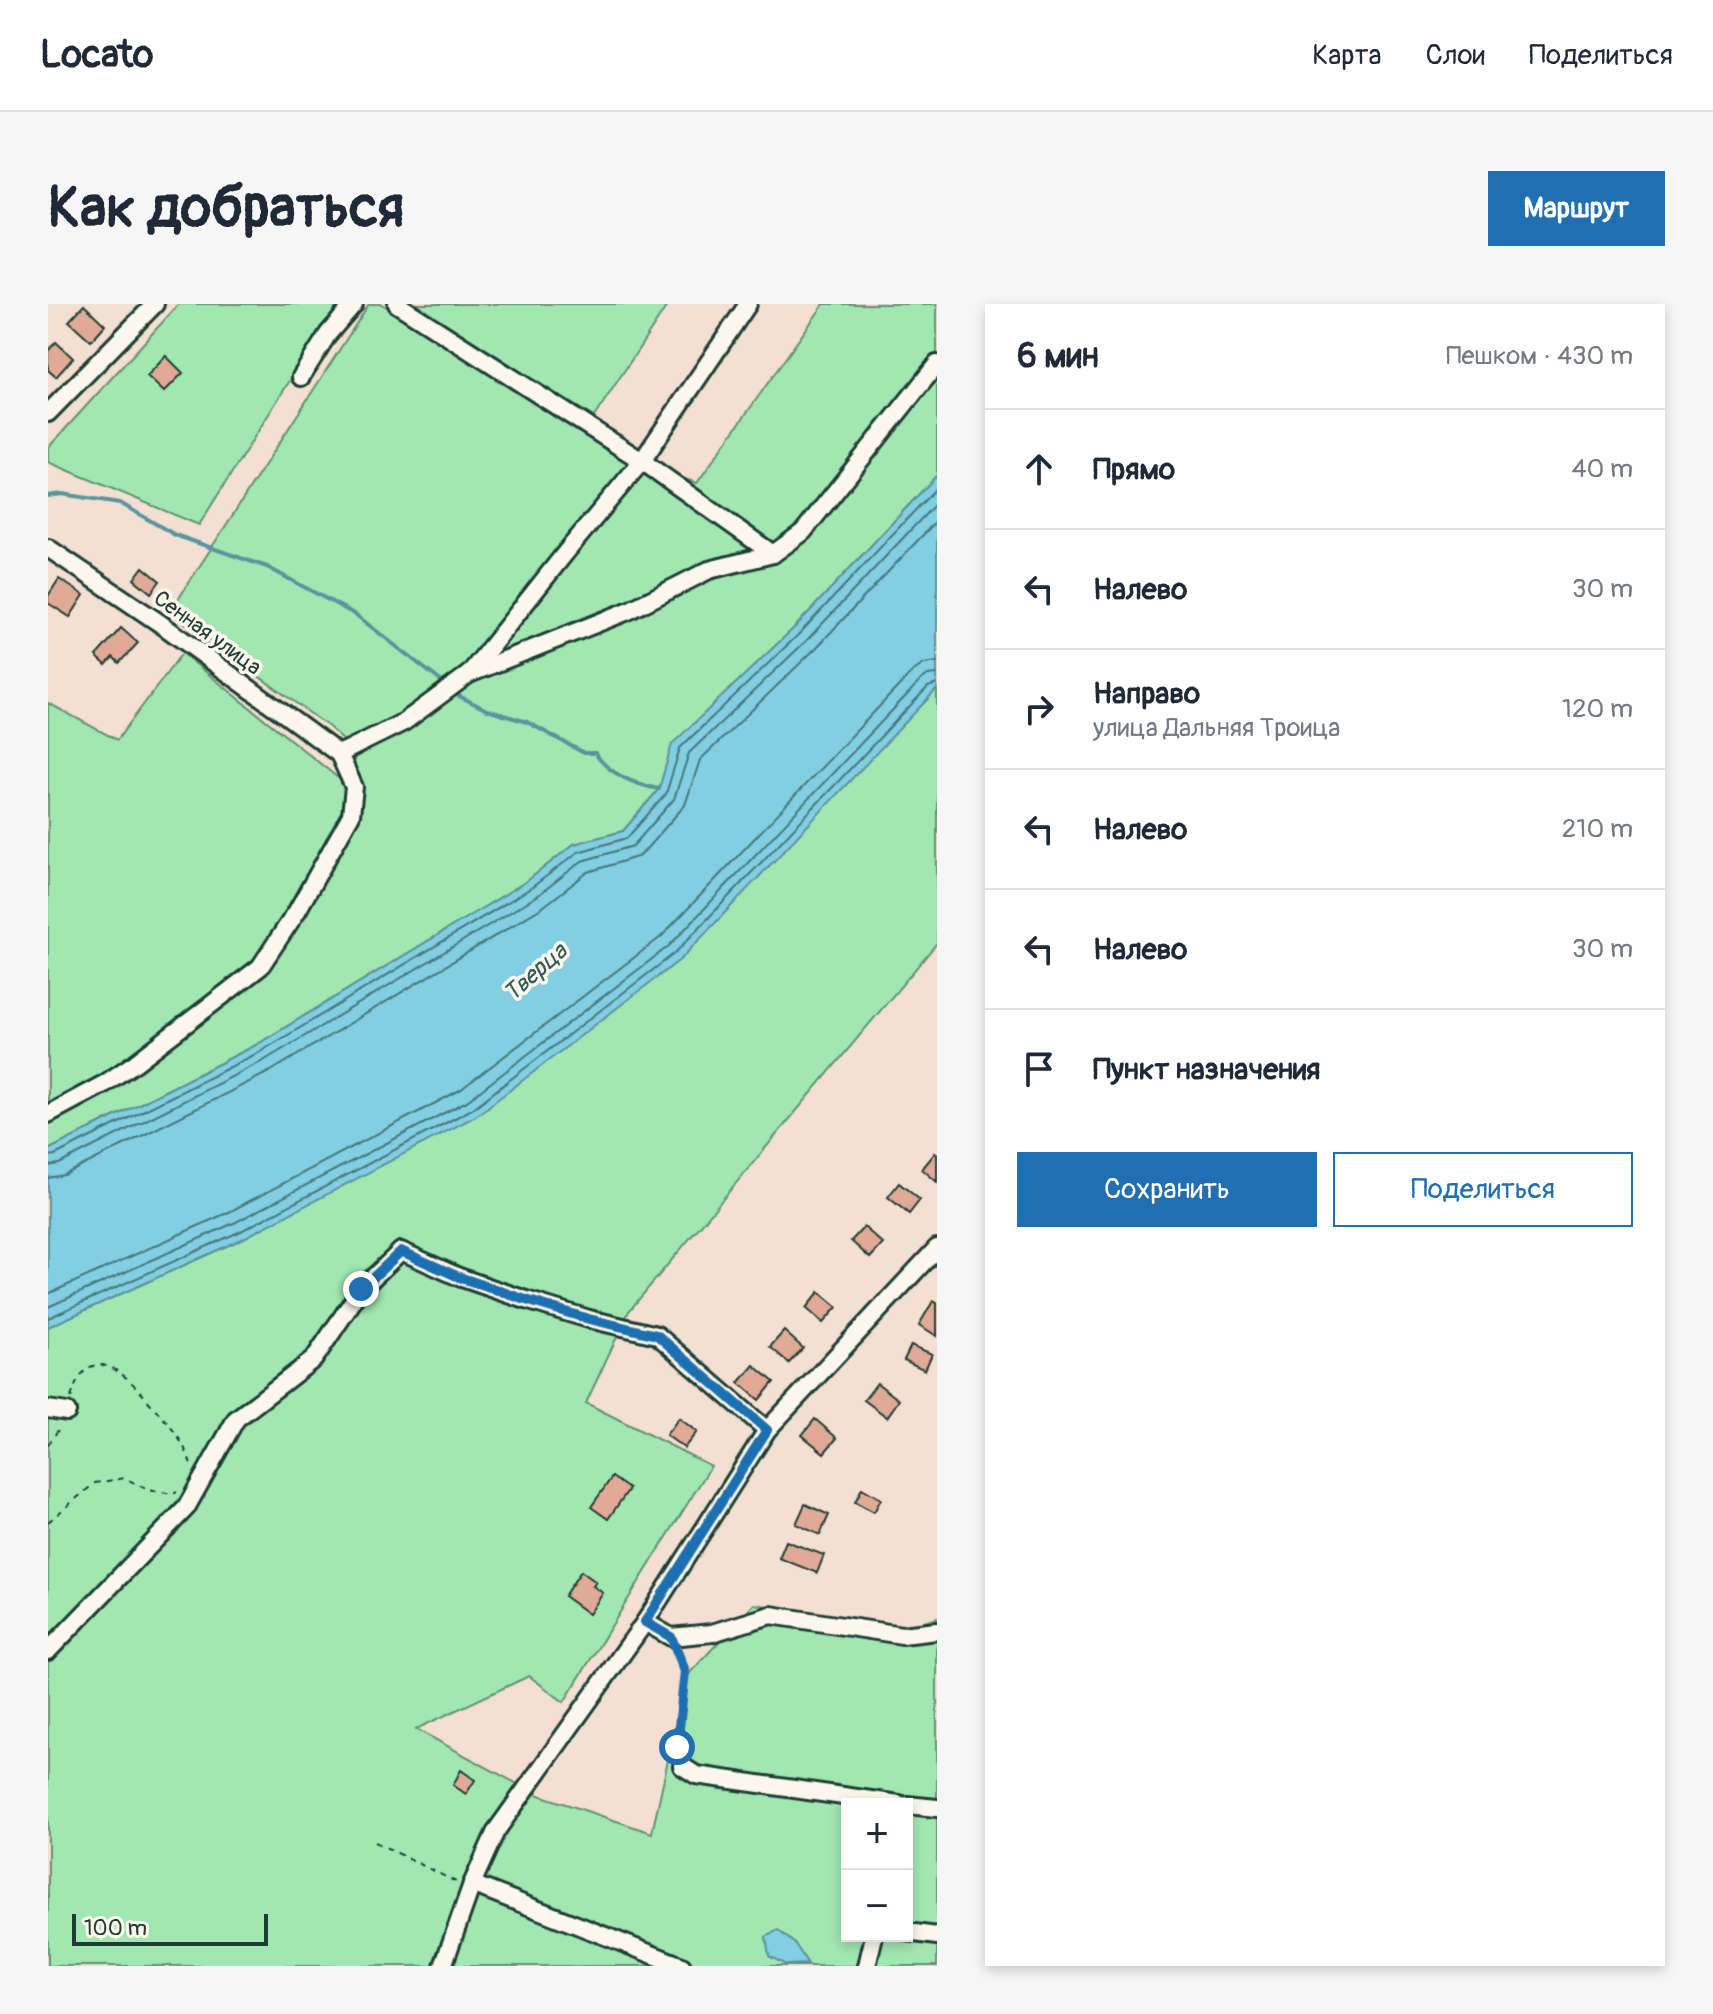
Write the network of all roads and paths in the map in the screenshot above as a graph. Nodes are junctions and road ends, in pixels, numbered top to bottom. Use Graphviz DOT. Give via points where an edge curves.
graph roads {
  1 [pos="155,304"];
  2 [pos="354,304"];
  3 [pos="397,304"];
  4 [pos="748,304"];
  5 [pos="937,364"];
  6 [pos="301,377"];
  7 [pos="48,413"];
  8 [pos="642,461"];
  9 [pos="48,548"];
  10 [pos="773,554"];
  11 [pos="469,674"];
  12 [pos="339,754"];
  13 [pos="48,1114"];
  14 [pos="937,1248"];
  15 [pos="48,1409"];
  16 [pos="67,1412"];
  17 [pos="767,1430"];
  18 [pos="48,1445"];
  19 [pos="193,1473"];
  20 [pos="181,1490"];
  21 [pos="48,1522"];
  22 [pos="645,1622"];
  23 [pos="937,1631"];
  24 [pos="671,1637"];
  25 [pos="48,1651"];
  26 [pos="682,1766"];
  27 [pos="857,1798"];
  28 [pos="913,1806"];
  29 [pos="937,1808"];
  30 [pos="375,1842"];
  31 [pos="472,1884"];
  32 [pos="913,1933"];
  33 [pos="937,1936"];
  34 [pos="873,1942"];
  35 [pos="443,1966"];
  36 [pos="682,1966"];
  37 [pos="867,1966"];
  1 -- 7 [label="street"];
  2 -- 6 [label="street"];
  3 -- 8 [label="street"];
  4 -- 8 [label="street"];
  5 -- 10 [label="street" via="803,532"];
  8 -- 10 [label="street"];
  8 -- 11 [label="street"];
  9 -- 12 [label="street, Сенная улица"];
  10 -- 11 [label="street" via="709,570 628,611"];
  11 -- 12 [label="street" via="404,722"];
  12 -- 13 [label="street" via="354,787 351,815 260,967 135,1063"];
  14 -- 17 [label="street"];
  15 -- 16 [label="street"];
  16 -- 18 [label="path"];
  16 -- 19 [label="path" via="88,1368 102,1364 117,1369 172,1428"];
  17 -- 22 [label="street"];
  17 -- 25 [label="street" via="657,1335 526,1300 401,1251 361,1289 314,1359 236,1419 186,1508"];
  20 -- 21 [label="path" via="148,1490 125,1478 95,1483"];
  22 -- 24 [label="street"];
  22 -- 31 [label="street" via="496,1831"];
  23 -- 24 [label="street" via="902,1635 771,1615 712,1633"];
  24 -- 26 [label="path" via="685,1671 677,1747"];
  26 -- 27 [label="street" via="696,1775"];
  28 -- 29 [label="street"];
  30 -- 31 [label="path" via="454,1881"];
  31 -- 35 [label="street"];
  31 -- 36 [label="street"];
  32 -- 33 [label="street"];
  34 -- 37 [label="street"];
}
